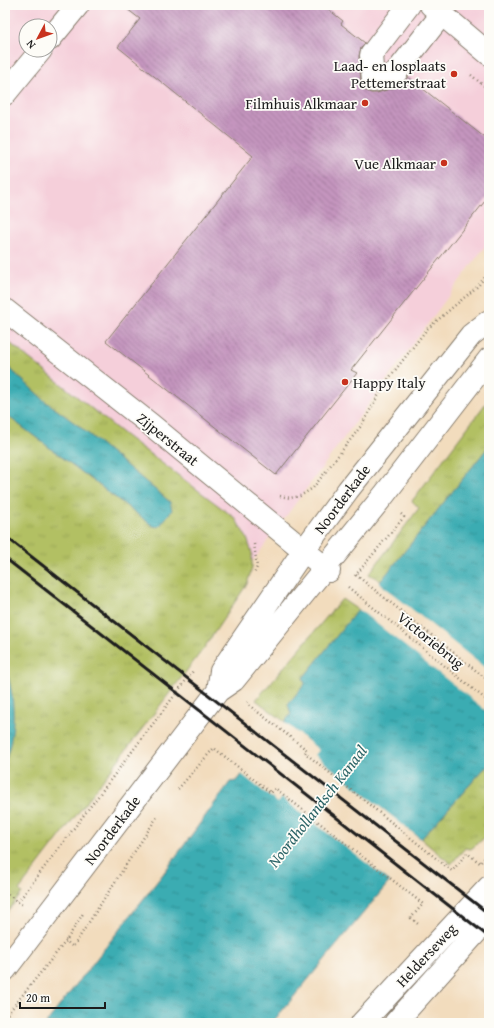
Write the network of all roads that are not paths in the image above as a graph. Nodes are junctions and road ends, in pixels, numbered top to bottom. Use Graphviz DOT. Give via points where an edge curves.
graph roads {
  1 [pos="78,5"];
  2 [pos="409,5"];
  3 [pos="435,8"];
  4 [pos="58,29"];
  5 [pos="489,54"];
  6 [pos="34,58"];
  7 [pos="5,94"];
  8 [pos="5,310"];
  9 [pos="489,321"];
  10 [pos="489,359"];
  11 [pos="304,550"];
  12 [pos="327,569"];
  13 [pos="218,691"];
  14 [pos="489,887"];
  15 [pos="489,918"];
  16 [pos="5,970"];
  17 [pos="362,1023"];
  18 [pos="395,1023"];
  1 -- 4 [label="main road"];
  2 -- 3 [label="main road" via="371,55 373,81 395,74"];
  3 -- 5 [label="main road"];
  6 -- 7 [label="main road"];
  8 -- 11 [label="main road, Zijperstraat"];
  9 -- 11 [label="main road, Noorderkade" via="472,335 448,364"];
  10 -- 12 [label="main road, Noorderkade"];
  11 -- 12 [label="main road, Zijperstraat"];
  11 -- 13 [label="main road, Noorderkade" via="221,671"];
  12 -- 13 [label="main road, Noorderkade" via="234,680"];
  13 -- 16 [label="main road, Noorderkade"];
  14 -- 17 [label="main road, Helderseweg"];
  15 -- 18 [label="main road, Helderseweg"];
}
